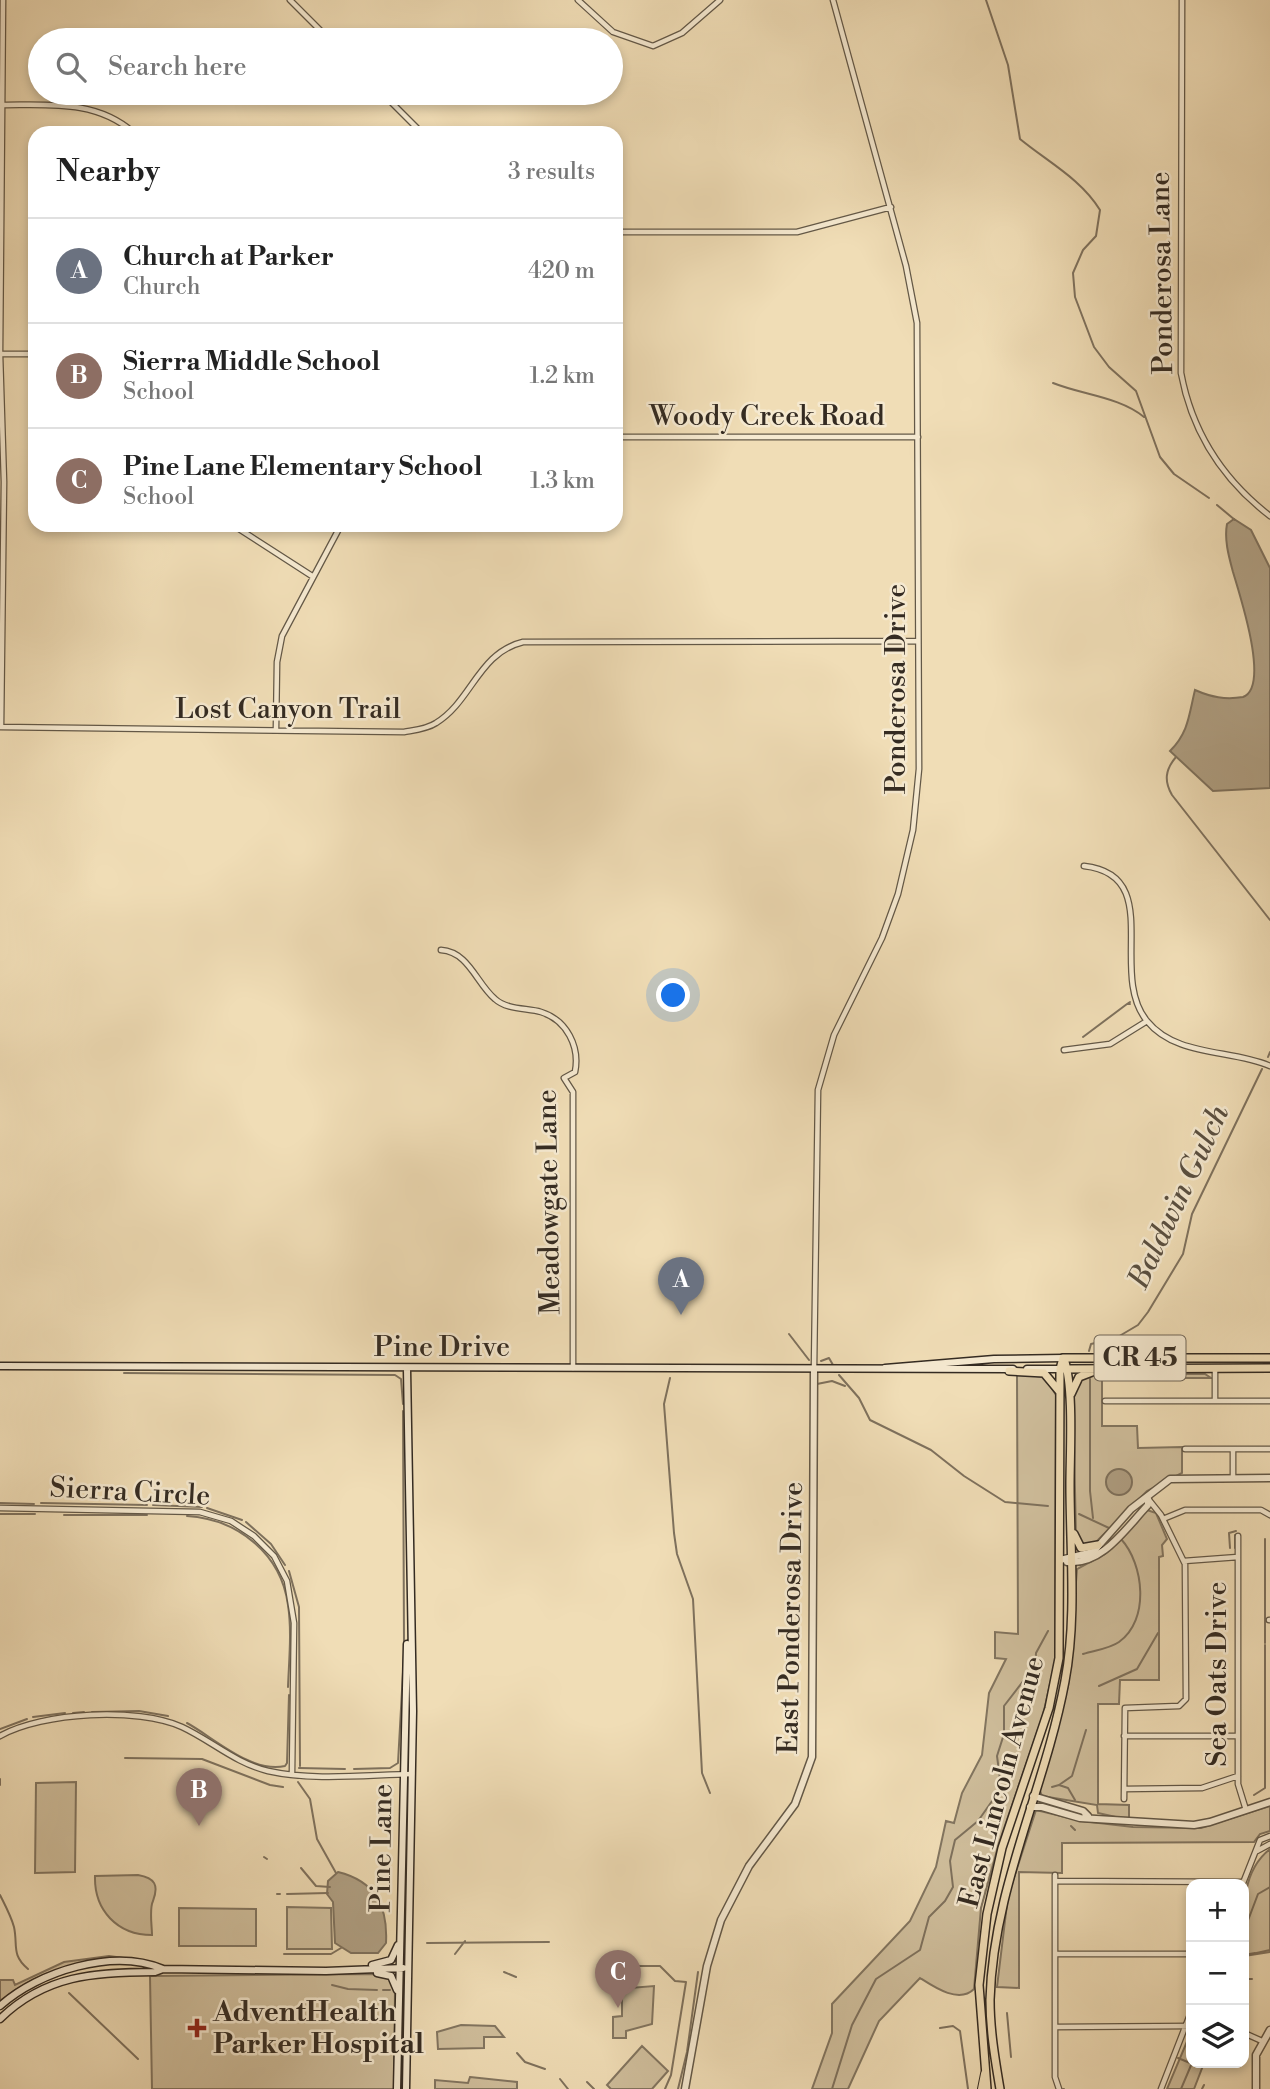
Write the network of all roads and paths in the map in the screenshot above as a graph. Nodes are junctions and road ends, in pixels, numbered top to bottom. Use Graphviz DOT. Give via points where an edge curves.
graph roads {
  1 [pos="3,0"];
  2 [pos="290,0"];
  3 [pos="578,0"];
  4 [pos="720,0"];
  5 [pos="833,0"];
  6 [pos="1182,0"];
  7 [pos="318,28"];
  8 [pos="609,28"];
  9 [pos="623,36"];
  10 [pos="3,105"];
  11 [pos="394,105"];
  12 [pos="124,126"];
  13 [pos="415,126"];
  14 [pos="891,207"];
  15 [pos="623,232"];
  16 [pos="0,354"];
  17 [pos="28,354"];
  18 [pos="623,437"];
  19 [pos="918,437"];
  20 [pos="1270,516"];
  21 [pos="244,532"];
  22 [pos="337,532"];
  23 [pos="312,576"];
  24 [pos="917,641"];
  25 [pos="1,727"];
  26 [pos="276,729"];
  27 [pos="1084,866"];
  28 [pos="441,950"];
  29 [pos="1147,1021"];
  30 [pos="1064,1050"];
  31 [pos="1270,1066"];
  32 [pos="1063,1358"];
  33 [pos="1270,1358"];
  34 [pos="0,1366"];
  35 [pos="407,1368"];
  36 [pos="573,1368"];
  37 [pos="1270,1368"];
  38 [pos="883,1369"];
  39 [pos="1063,1369"];
  40 [pos="814,1370"];
  41 [pos="1131,1370"];
  42 [pos="1215,1370"];
  43 [pos="1009,1371"];
  44 [pos="1059,1392"];
  45 [pos="1105,1401"];
  46 [pos="1215,1401"];
  47 [pos="1270,1401"];
  48 [pos="1069,1410"];
  49 [pos="1185,1448"];
  50 [pos="1233,1449"];
  51 [pos="1270,1449"];
  52 [pos="1233,1478"];
  53 [pos="1270,1478"];
  54 [pos="1148,1499"];
  55 [pos="1070,1503"];
  56 [pos="0,1508"];
  57 [pos="1270,1515"];
  58 [pos="1163,1518"];
  59 [pos="1238,1536"];
  60 [pos="1098,1545"];
  61 [pos="1238,1557"];
  62 [pos="1070,1559"];
  63 [pos="1060,1560"];
  64 [pos="1184,1561"];
  65 [pos="1124,1736"];
  66 [pos="1238,1736"];
  67 [pos="0,1737"];
  68 [pos="292,1774"];
  69 [pos="408,1774"];
  70 [pos="1238,1776"];
  71 [pos="1124,1789"];
  72 [pos="1032,1796"];
  73 [pos="1124,1799"];
  74 [pos="1270,1802"];
  75 [pos="1029,1807"];
  76 [pos="1246,1810"];
  77 [pos="1088,1816"];
  78 [pos="1270,1836"];
  79 [pos="1270,1844"];
  80 [pos="1257,1851"];
  81 [pos="1245,1879"];
  82 [pos="1186,1881"];
  83 [pos="401,1887"];
  84 [pos="1055,1954"];
  85 [pos="1186,1954"];
  86 [pos="405,1968"];
  87 [pos="163,1969"];
  88 [pos="338,1970"];
  89 [pos="0,2006"];
  90 [pos="0,2018"];
  91 [pos="1186,2026"];
  92 [pos="1055,2027"];
  93 [pos="1270,2030"];
  94 [pos="398,2032"];
  95 [pos="1186,2033"];
  96 [pos="1249,2035"];
  97 [pos="1262,2041"];
  98 [pos="985,2074"];
  99 [pos="397,2089"];
  100 [pos="406,2089"];
  101 [pos="685,2089"];
  102 [pos="985,2089"];
  103 [pos="1000,2089"];
  104 [pos="1059,2089"];
  105 [pos="1161,2089"];
  106 [pos="1256,2089"];
  1 -- 10 [label="street"];
  2 -- 7 [label="street"];
  3 -- 8 [label="street"];
  4 -- 9 [label="street" via="682,33 653,46"];
  5 -- 14 [label="street, Ponderosa Drive"];
  6 -- 20 [label="street, Ponderosa Lane" via="1181,373 1195,421 1213,457 1237,487"];
  10 -- 12 [label="street" via="86,107"];
  10 -- 16 [label="street"];
  11 -- 13 [label="street"];
  14 -- 15 [label="street" via="797,232"];
  14 -- 19 [label="street, Ponderosa Drive" via="916,313"];
  16 -- 17 [label="street"];
  16 -- 25 [label="street" via="4,482"];
  18 -- 19 [label="street, Woody Creek Road"];
  19 -- 24 [label="street, Ponderosa Drive"];
  21 -- 23 [label="street"];
  22 -- 23 [label="street"];
  23 -- 26 [label="street" via="279,647"];
  24 -- 26 [label="street, Lost Canyon Trail" via="534,640 497,653 447,713 429,726 393,732"];
  24 -- 40 [label="street, Ponderosa Drive" via="918,786 908,858 886,928 827,1052 818,1090"];
  25 -- 26 [label="street, Lost Canyon Trail"];
  27 -- 29 [label="street" via="1113,873 1128,893 1131,984"];
  28 -- 36 [label="street, Meadowgate Lane" via="459,955 494,998 554,1018 575,1044 575,1072 564,1078 573,1092"];
  29 -- 30 [label="street" via="1110,1044"];
  29 -- 31 [label="street" via="1177,1043"];
  32 -- 33 [label="main road, Pine Drive / CR 45"];
  32 -- 38 [label="main road, Pine Drive / CR 45"];
  32 -- 39 [label="main road, East Lincoln Avenue"];
  34 -- 35 [label="main road, Pine Drive / CR 45"];
  35 -- 36 [label="main road, Pine Drive / CR 45"];
  35 -- 69 [label="main road, Pine Lane"];
  36 -- 40 [label="main road, Pine Drive / CR 45"];
  37 -- 42 [label="main road, Pine Drive / CR 45"];
  38 -- 40 [label="main road, Pine Drive / CR 45"];
  38 -- 43 [label="main road, Pine Drive / CR 45"];
  39 -- 41 [label="main road, Pine Drive / CR 45"];
  39 -- 43 [label="main road, Pine Drive / CR 45"];
  39 -- 44 [label="main road, East Lincoln Avenue"];
  39 -- 48 [label="main road, East Lincoln Avenue"];
  40 -- 101 [label="main road, East Ponderosa Drive" via="813,1757 799,1797 749,1866 721,1920 707,1966"];
  41 -- 42 [label="main road, Pine Drive / CR 45"];
  41 -- 48 [label="main road" via="1083,1375 1072,1387"];
  42 -- 46 [label="street"];
  43 -- 44 [label="main road" via="1044,1373"];
  44 -- 63 [label="main road, East Lincoln Avenue"];
  45 -- 46 [label="street"];
  46 -- 47 [label="street"];
  48 -- 55 [label="main road, East Lincoln Avenue"];
  49 -- 50 [label="street"];
  50 -- 51 [label="street"];
  50 -- 52 [label="street"];
  52 -- 53 [label="main road"];
  52 -- 54 [label="main road" via="1172,1479"];
  54 -- 58 [label="street"];
  54 -- 60 [label="main road" via="1137,1504"];
  54 -- 62 [label="main road" via="1148,1505 1096,1557"];
  55 -- 60 [label="main road" via="1076,1543 1085,1549"];
  55 -- 62 [label="main road, East Lincoln Avenue"];
  56 -- 68 [label="street, Sierra Circle" via="197,1511 230,1521 259,1540 282,1569 293,1604"];
  57 -- 58 [label="street" via="1261,1510 1188,1510"];
  58 -- 64 [label="street"];
  59 -- 61 [label="street, Sea Oats Drive"];
  60 -- 62 [label="main road" via="1090,1553"];
  61 -- 64 [label="street"];
  61 -- 66 [label="street, Sea Oats Drive"];
  62 -- 63 [label="main road"];
  62 -- 72 [label="main road, East Lincoln Avenue" via="1067,1674"];
  63 -- 98 [label="main road, East Lincoln Avenue" via="1056,1681 1000,1856 984,1930 979,1985"];
  64 -- 65 [label="street" via="1185,1702 1126,1707"];
  65 -- 66 [label="street"];
  65 -- 71 [label="street"];
  66 -- 70 [label="street, Sea Oats Drive"];
  67 -- 68 [label="street" via="50,1720 149,1718 182,1727 248,1764"];
  68 -- 69 [label="street"];
  69 -- 83 [label="main road, Pine Lane"];
  69 -- 86 [label="main road, Pine Lane"];
  70 -- 71 [label="street" via="1202,1788"];
  70 -- 76 [label="street, Sea Oats Drive"];
  71 -- 73 [label="street"];
  72 -- 75 [label="main road, East Lincoln Avenue"];
  72 -- 77 [label="main road"];
  74 -- 76 [label="main road"];
  75 -- 77 [label="main road"];
  75 -- 103 [label="main road, East Lincoln Avenue" via="1006,1890 991,1982 991,2025"];
  76 -- 77 [label="main road" via="1196,1825"];
  78 -- 80 [label="street" via="1261,1839"];
  79 -- 80 [label="street"];
  80 -- 81 [label="street"];
  82 -- 84 [label="street" via="1055,1878"];
  83 -- 86 [label="main road, Pine Lane"];
  83 -- 88 [label="main road" via="395,1956 384,1964"];
  84 -- 85 [label="street"];
  84 -- 92 [label="street"];
  86 -- 88 [label="main road"];
  86 -- 94 [label="main road, Pine Lane"];
  86 -- 100 [label="main road, Pine Lane"];
  87 -- 88 [label="main road"];
  87 -- 89 [label="main road" via="113,1963 79,1966 33,1982"];
  87 -- 90 [label="main road" via="65,1979 32,1993"];
  88 -- 94 [label="main road" via="344,1974 383,1973 393,1978"];
  91 -- 92 [label="street"];
  92 -- 104 [label="street"];
  93 -- 97 [label="main road"];
  94 -- 99 [label="main road, Pine Lane"];
  95 -- 105 [label="street"];
  96 -- 97 [label="street"];
  97 -- 106 [label="main road" via="1255,2064"];
  98 -- 102 [label="highway"];
}
